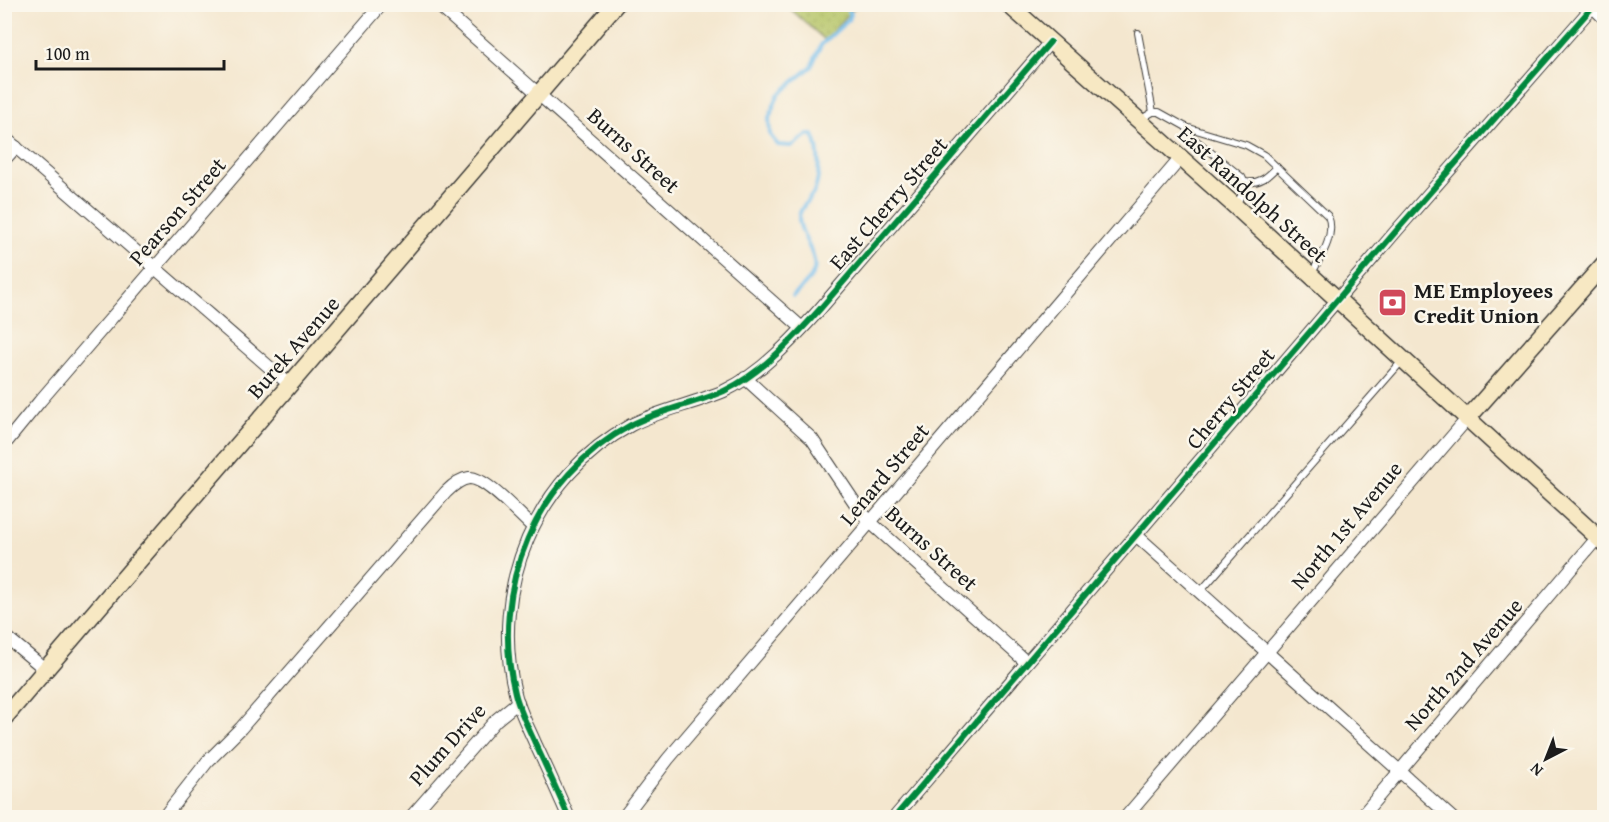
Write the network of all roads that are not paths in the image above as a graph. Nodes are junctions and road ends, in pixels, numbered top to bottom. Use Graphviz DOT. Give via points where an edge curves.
graph roads {
  1 [pos="382,4"];
  2 [pos="437,4"];
  3 [pos="616,4"];
  4 [pos="1008,4"];
  5 [pos="1594,6"];
  6 [pos="1605,18"];
  7 [pos="1138,33"];
  8 [pos="1050,42"];
  9 [pos="540,94"];
  10 [pos="1153,112"];
  11 [pos="1138,121"];
  12 [pos="1186,127"];
  13 [pos="4,137"];
  14 [pos="16,147"];
  15 [pos="1180,159"];
  16 [pos="4,160"];
  17 [pos="1277,167"];
  18 [pos="1245,182"];
  19 [pos="1235,206"];
  20 [pos="1605,264"];
  21 [pos="156,268"];
  22 [pos="1310,276"];
  23 [pos="1336,301"];
  24 [pos="802,328"];
  25 [pos="1402,360"];
  26 [pos="745,378"];
  27 [pos="290,385"];
  28 [pos="1467,419"];
  29 [pos="4,445"];
  30 [pos="870,522"];
  31 [pos="532,526"];
  32 [pos="1136,535"];
  33 [pos="1601,540"];
  34 [pos="1200,592"];
  35 [pos="4,635"];
  36 [pos="1267,652"];
  37 [pos="1026,662"];
  38 [pos="46,670"];
  39 [pos="518,702"];
  40 [pos="4,718"];
  41 [pos="1399,770"];
  42 [pos="163,818"];
  43 [pos="410,818"];
  44 [pos="569,818"];
  45 [pos="622,818"];
  46 [pos="894,818"];
  47 [pos="1125,818"];
  48 [pos="1360,818"];
  49 [pos="1452,818"];
  1 -- 21 [label="street, Pearson Street"];
  2 -- 9 [label="street, Burns Street"];
  3 -- 9 [label="street, Burek Avenue"];
  4 -- 8 [label="street, East Randolph Street"];
  5 -- 6 [label="street"];
  5 -- 23 [label="street, Cherry Street"];
  7 -- 10 [label="lane"];
  8 -- 11 [label="street, East Randolph Street"];
  8 -- 24 [label="street, East Cherry Street"];
  9 -- 24 [label="street, Burns Street"];
  9 -- 27 [label="street, Burek Avenue"];
  10 -- 11 [label="lane"];
  10 -- 12 [label="lane"];
  11 -- 15 [label="street, East Randolph Street"];
  12 -- 17 [label="lane" via="1246,146"];
  12 -- 18 [label="lane" via="1192,137"];
  13 -- 14 [label="street"];
  14 -- 16 [label="street"];
  14 -- 21 [label="street"];
  15 -- 19 [label="street, East Randolph Street"];
  15 -- 30 [label="street, Lenard Street"];
  17 -- 18 [label="lane" via="1263,180"];
  17 -- 22 [label="lane" via="1331,223 1325,247"];
  18 -- 19 [label="lane"];
  19 -- 22 [label="street, East Randolph Street"];
  20 -- 28 [label="street, North 1st Avenue"];
  21 -- 27 [label="street"];
  21 -- 29 [label="street, Pearson Street"];
  22 -- 23 [label="street, East Randolph Street"];
  23 -- 25 [label="street, East Randolph Street"];
  23 -- 32 [label="street, Cherry Street"];
  24 -- 26 [label="street, East Cherry Street"];
  25 -- 28 [label="street, East Randolph Street"];
  25 -- 34 [label="lane"];
  26 -- 30 [label="street, Burns Street" via="812,439"];
  26 -- 31 [label="street, East Cherry Street" via="722,392 640,421 608,439 568,475"];
  27 -- 38 [label="street, Burek Avenue"];
  28 -- 33 [label="street, East Randolph Street"];
  28 -- 36 [label="street, North 1st Avenue"];
  30 -- 37 [label="street, Burns Street"];
  30 -- 45 [label="street, Lenard Street" via="675,750"];
  31 -- 39 [label="street, East Cherry Street" via="516,570 509,606 509,659"];
  31 -- 42 [label="street" via="482,482 468,478 455,484 207,762"];
  32 -- 34 [label="street"];
  32 -- 37 [label="street, Cherry Street"];
  33 -- 41 [label="street, North 2nd Avenue"];
  34 -- 36 [label="street"];
  35 -- 38 [label="street"];
  36 -- 41 [label="street"];
  36 -- 47 [label="street, North 1st Avenue"];
  37 -- 46 [label="street, Cherry Street"];
  38 -- 40 [label="street, Burek Avenue"];
  39 -- 43 [label="street, Plum Drive" via="496,720"];
  39 -- 44 [label="street, East Cherry Street"];
  41 -- 48 [label="street, North 2nd Avenue"];
  41 -- 49 [label="street"];
}
